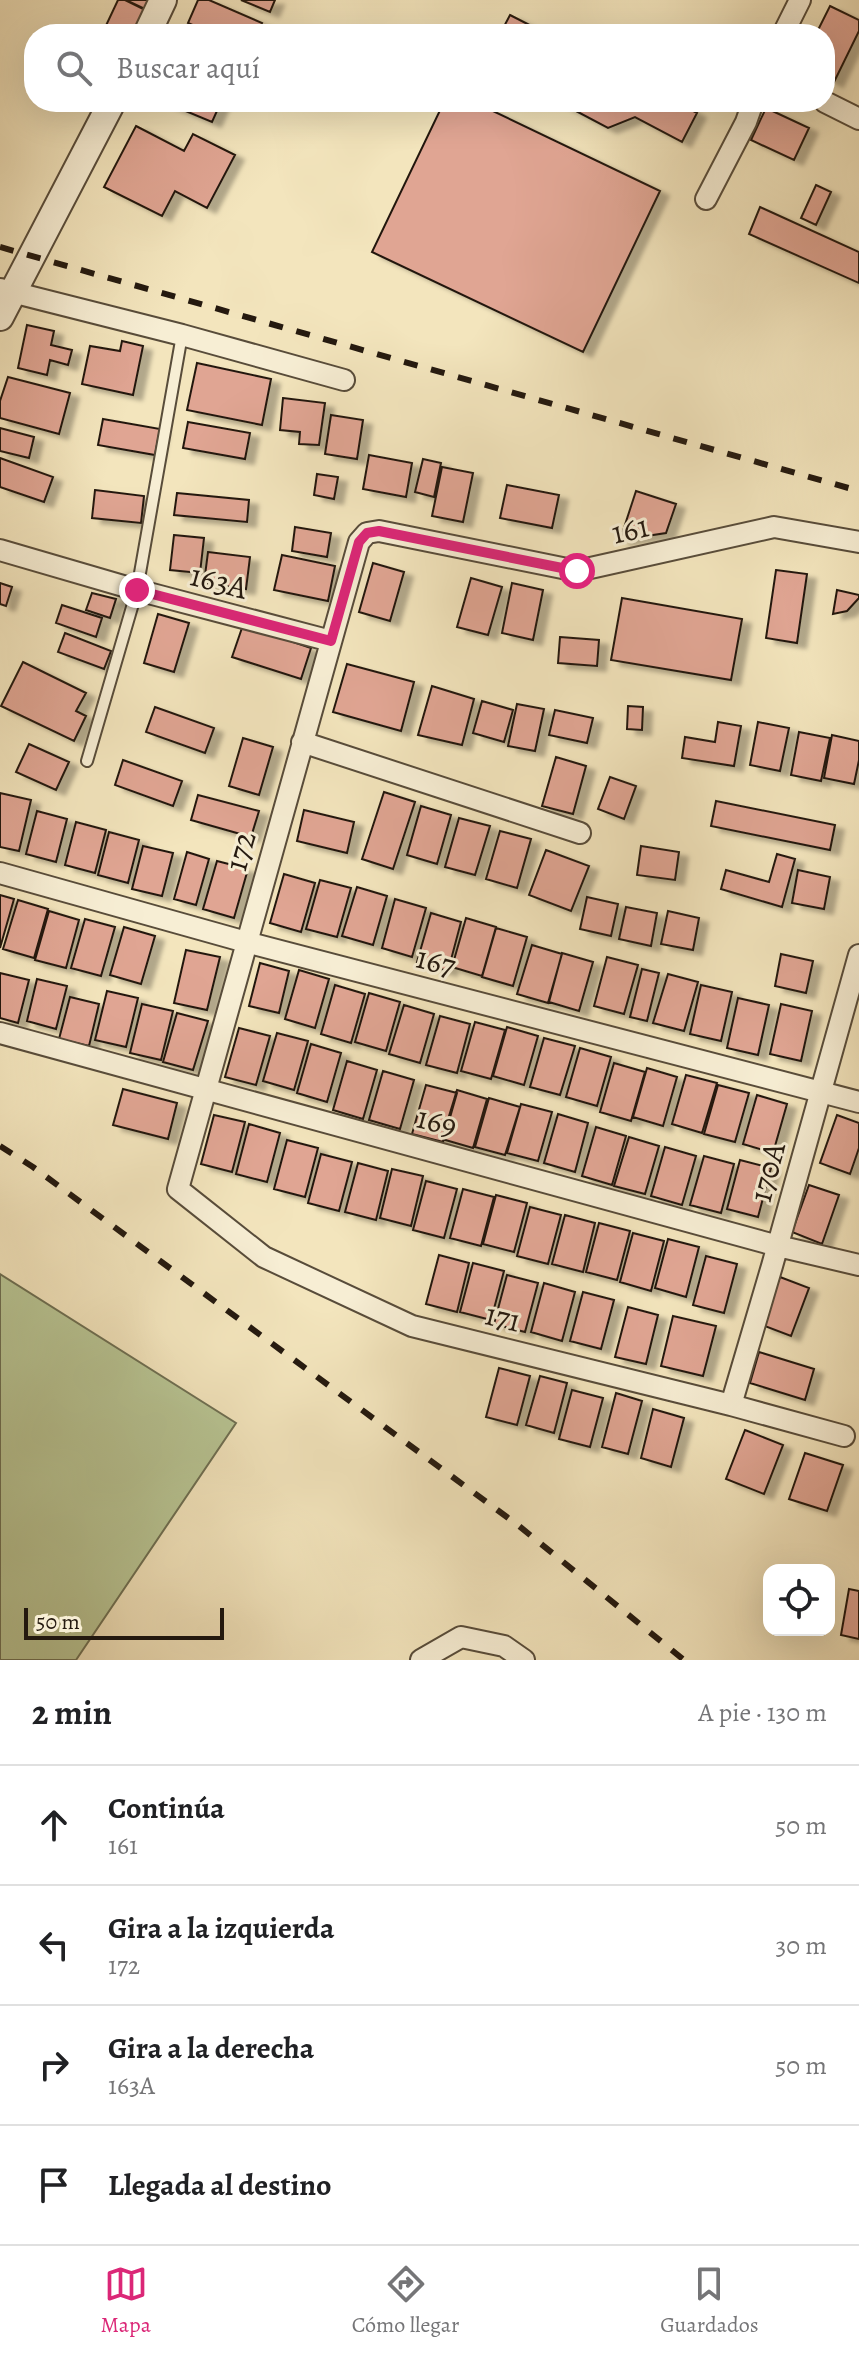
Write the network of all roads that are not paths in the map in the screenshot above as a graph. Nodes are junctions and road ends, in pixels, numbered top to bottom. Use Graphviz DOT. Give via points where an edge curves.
graph roads {
  1 [pos="163,0"];
  2 [pos="800,0"];
  3 [pos="152,24"];
  4 [pos="788,24"];
  5 [pos="835,107"];
  6 [pos="106,112"];
  7 [pos="750,112"];
  8 [pos="859,119"];
  9 [pos="706,199"];
  10 [pos="6,291"];
  11 [pos="0,317"];
  12 [pos="182,335"];
  13 [pos="344,380"];
  14 [pos="367,533"];
  15 [pos="859,542"];
  16 [pos="0,550"];
  17 [pos="137,590"];
  18 [pos="331,641"];
  19 [pos="302,742"];
  20 [pos="87,761"];
  21 [pos="580,833"];
  22 [pos="0,873"];
  23 [pos="246,942"];
  24 [pos="859,955"];
  25 [pos="0,1033"];
  26 [pos="204,1088"];
  27 [pos="820,1092"];
  28 [pos="859,1102"];
  29 [pos="178,1189"];
  30 [pos="778,1246"];
  31 [pos="859,1265"];
  32 [pos="731,1405"];
  33 [pos="844,1436"];
  34 [pos="421,1660"];
  35 [pos="524,1660"];
  1 -- 3 [label="street"];
  2 -- 4 [label="street"];
  5 -- 8 [label="street"];
  6 -- 10 [label="street"];
  7 -- 9 [label="street"];
  10 -- 11 [label="street"];
  10 -- 12 [label="street"];
  12 -- 13 [label="street"];
  12 -- 17 [label="lane"];
  14 -- 15 [label="street, 161" via="379,531 577,571 774,527"];
  14 -- 18 [label="street, 172" via="359,542"];
  16 -- 17 [label="street, 163A"];
  17 -- 18 [label="street, 163A"];
  17 -- 20 [label="lane"];
  18 -- 19 [label="street, 172"];
  19 -- 21 [label="street"];
  19 -- 23 [label="street, 172"];
  22 -- 23 [label="street, 167"];
  23 -- 26 [label="street, 172"];
  23 -- 27 [label="street, 167"];
  24 -- 27 [label="street, 170A"];
  25 -- 26 [label="street, 169"];
  26 -- 29 [label="street, 172"];
  26 -- 30 [label="street, 169"];
  27 -- 28 [label="street, 167"];
  27 -- 30 [label="street, 170A"];
  29 -- 32 [label="street, 171" via="264,1257 412,1326"];
  30 -- 31 [label="street, 169"];
  30 -- 32 [label="street, 170A"];
  32 -- 33 [label="street, 171"];
  34 -- 35 [label="street" via="461,1637 504,1646"];
}
